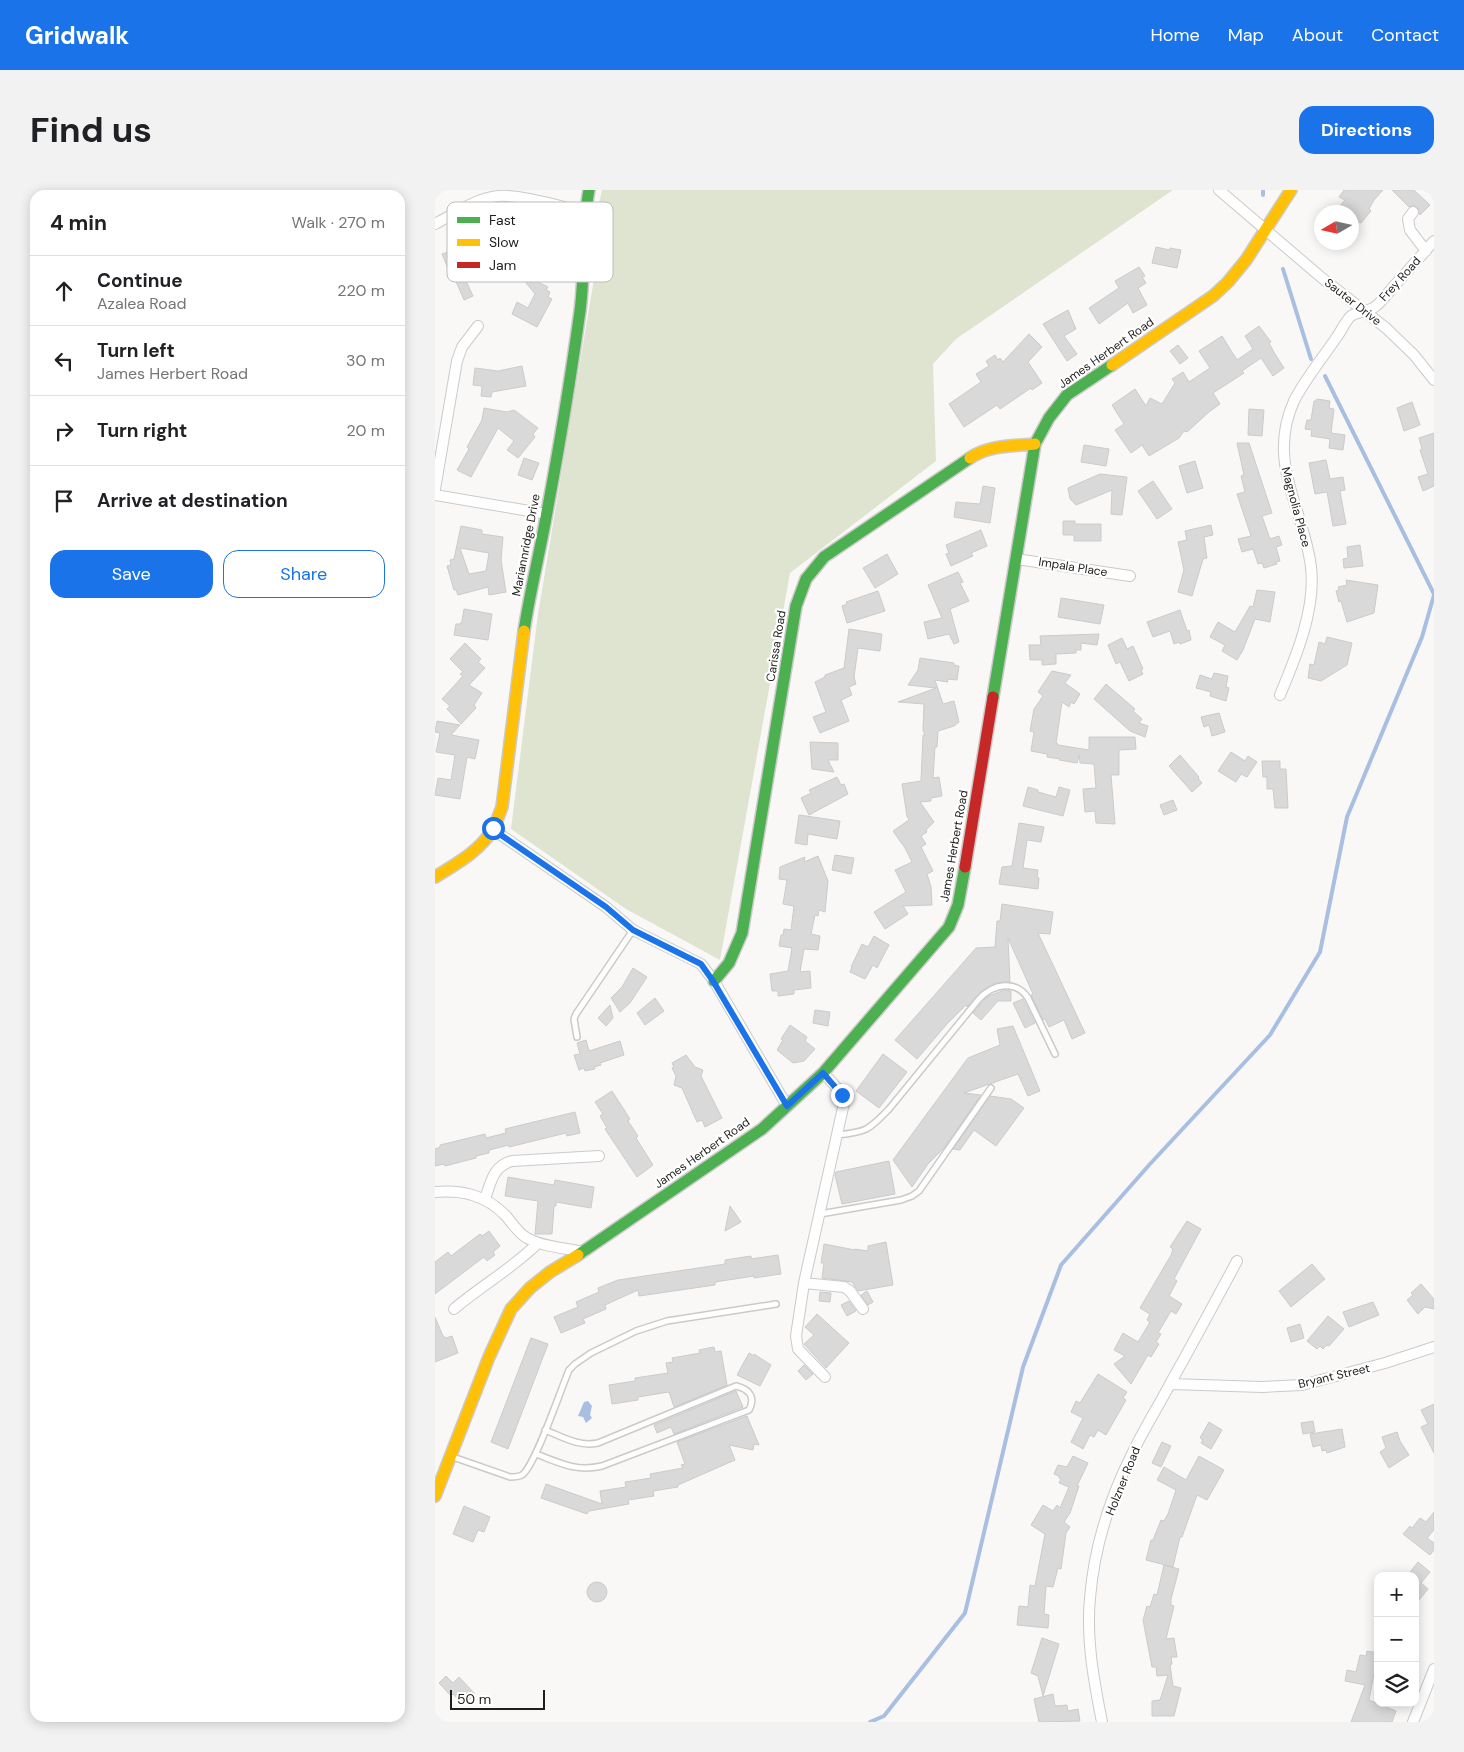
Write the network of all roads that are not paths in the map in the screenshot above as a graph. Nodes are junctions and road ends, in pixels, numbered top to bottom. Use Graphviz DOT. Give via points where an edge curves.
graph roads {
  1 [pos="1219,190"];
  2 [pos="1291,190"];
  3 [pos="478,202"];
  4 [pos="537,202"];
  5 [pos="1413,212"];
  6 [pos="447,218"];
  7 [pos="435,224"];
  8 [pos="1265,230"];
  9 [pos="1434,242"];
  10 [pos="1426,251"];
  11 [pos="582,282"];
  12 [pos="1363,312"];
  13 [pos="478,326"];
  14 [pos="1434,380"];
  15 [pos="1035,444"];
  16 [pos="435,489"];
  17 [pos="435,495"];
  18 [pos="547,514"];
  19 [pos="1016,559"];
  20 [pos="1129,576"];
  21 [pos="1280,695"];
  22 [pos="493,828"];
  23 [pos="435,878"];
  24 [pos="633,930"];
  25 [pos="713,981"];
  26 [pos="577,1037"];
  27 [pos="1055,1054"];
  28 [pos="823,1073"];
  29 [pos="991,1088"];
  30 [pos="787,1106"];
  31 [pos="837,1135"];
  32 [pos="599,1156"];
  33 [pos="435,1192"];
  34 [pos="485,1199"];
  35 [pos="819,1214"];
  36 [pos="538,1243"];
  37 [pos="583,1252"];
  38 [pos="1237,1261"];
  39 [pos="805,1282"];
  40 [pos="776,1304"];
  41 [pos="455,1309"];
  42 [pos="863,1309"];
  43 [pos="1434,1347"];
  44 [pos="825,1377"];
  45 [pos="1171,1384"];
  46 [pos="545,1430"];
  47 [pos="536,1454"];
  48 [pos="451,1456"];
  49 [pos="439,1477"];
  50 [pos="435,1496"];
  51 [pos="1434,1669"];
  52 [pos="1102,1722"];
  53 [pos="1413,1722"];
  1 -- 8 [label="street, Sauter Drive"];
  2 -- 8 [label="street, James Herbert Road"];
  3 -- 4 [label="street" via="498,196"];
  5 -- 10 [label="street" via="1408,219 1410,230"];
  6 -- 7 [label="street"];
  8 -- 12 [label="street, Sauter Drive"];
  8 -- 15 [label="street, James Herbert Road" via="1246,260 1213,296 1067,395 1053,409"];
  9 -- 10 [label="street, Frey Road"];
  10 -- 12 [label="street, Frey Road" via="1375,307"];
  11 -- 18 [label="street, Mariannridge Drive" via="575,348"];
  12 -- 14 [label="street, Sauter Drive" via="1398,338"];
  12 -- 21 [label="street, Magnolia Place" via="1351,316 1302,387 1287,426 1285,468 1306,542 1311,568 1311,595 1304,630"];
  13 -- 16 [label="street" via="462,347 457,361"];
  15 -- 19 [label="street, James Herbert Road"];
  15 -- 25 [label="street, Carissa Road" via="992,448 977,453 824,557 810,570 796,606 742,933 729,963"];
  17 -- 18 [label="street"];
  18 -- 22 [label="street, Mariannridge Drive" via="528,604 502,807"];
  19 -- 20 [label="street, Impala Place"];
  19 -- 28 [label="street, James Herbert Road" via="957,906 949,927"];
  22 -- 23 [label="street, Mariannridge Drive" via="483,842"];
  22 -- 24 [label="street" via="606,907"];
  24 -- 25 [label="street" via="701,964"];
  24 -- 26 [label="lane" via="576,1014"];
  25 -- 30 [label="street"];
  27 -- 31 [label="lane" via="1023,990 1015,986 993,988 979,999 875,1124 865,1131"];
  28 -- 30 [label="street, James Herbert Road"];
  28 -- 31 [label="street" via="842,1095 844,1103"];
  29 -- 35 [label="lane" via="919,1191 901,1200"];
  30 -- 37 [label="street, James Herbert Road" via="762,1128"];
  31 -- 35 [label="street"];
  32 -- 34 [label="street" via="503,1164 495,1171"];
  33 -- 34 [label="street" via="452,1191"];
  34 -- 36 [label="street" via="525,1237"];
  35 -- 39 [label="street"];
  36 -- 37 [label="street"];
  36 -- 41 [label="street"];
  37 -- 48 [label="street, James Herbert Road" via="536,1283 511,1309"];
  38 -- 45 [label="street, Holzner Road"];
  39 -- 42 [label="street" via="845,1287"];
  39 -- 44 [label="street" via="796,1342 802,1354"];
  40 -- 46 [label="lane" via="667,1321 636,1330 591,1353 569,1370"];
  43 -- 45 [label="street, Bryant Street" via="1385,1364 1302,1385 1262,1388"];
  45 -- 52 [label="street, Holzner Road" via="1132,1453 1094,1565 1089,1632"];
  46 -- 47 [label="lane"];
  46 -- 47 [label="lane" via="579,1444 590,1445 736,1386 751,1394 749,1410 602,1466 573,1468"];
  47 -- 48 [label="lane" via="523,1474 517,1477"];
  48 -- 49 [label="street, James Herbert Road"];
  49 -- 50 [label="street, James Herbert Road"];
  51 -- 53 [label="street"];
}
